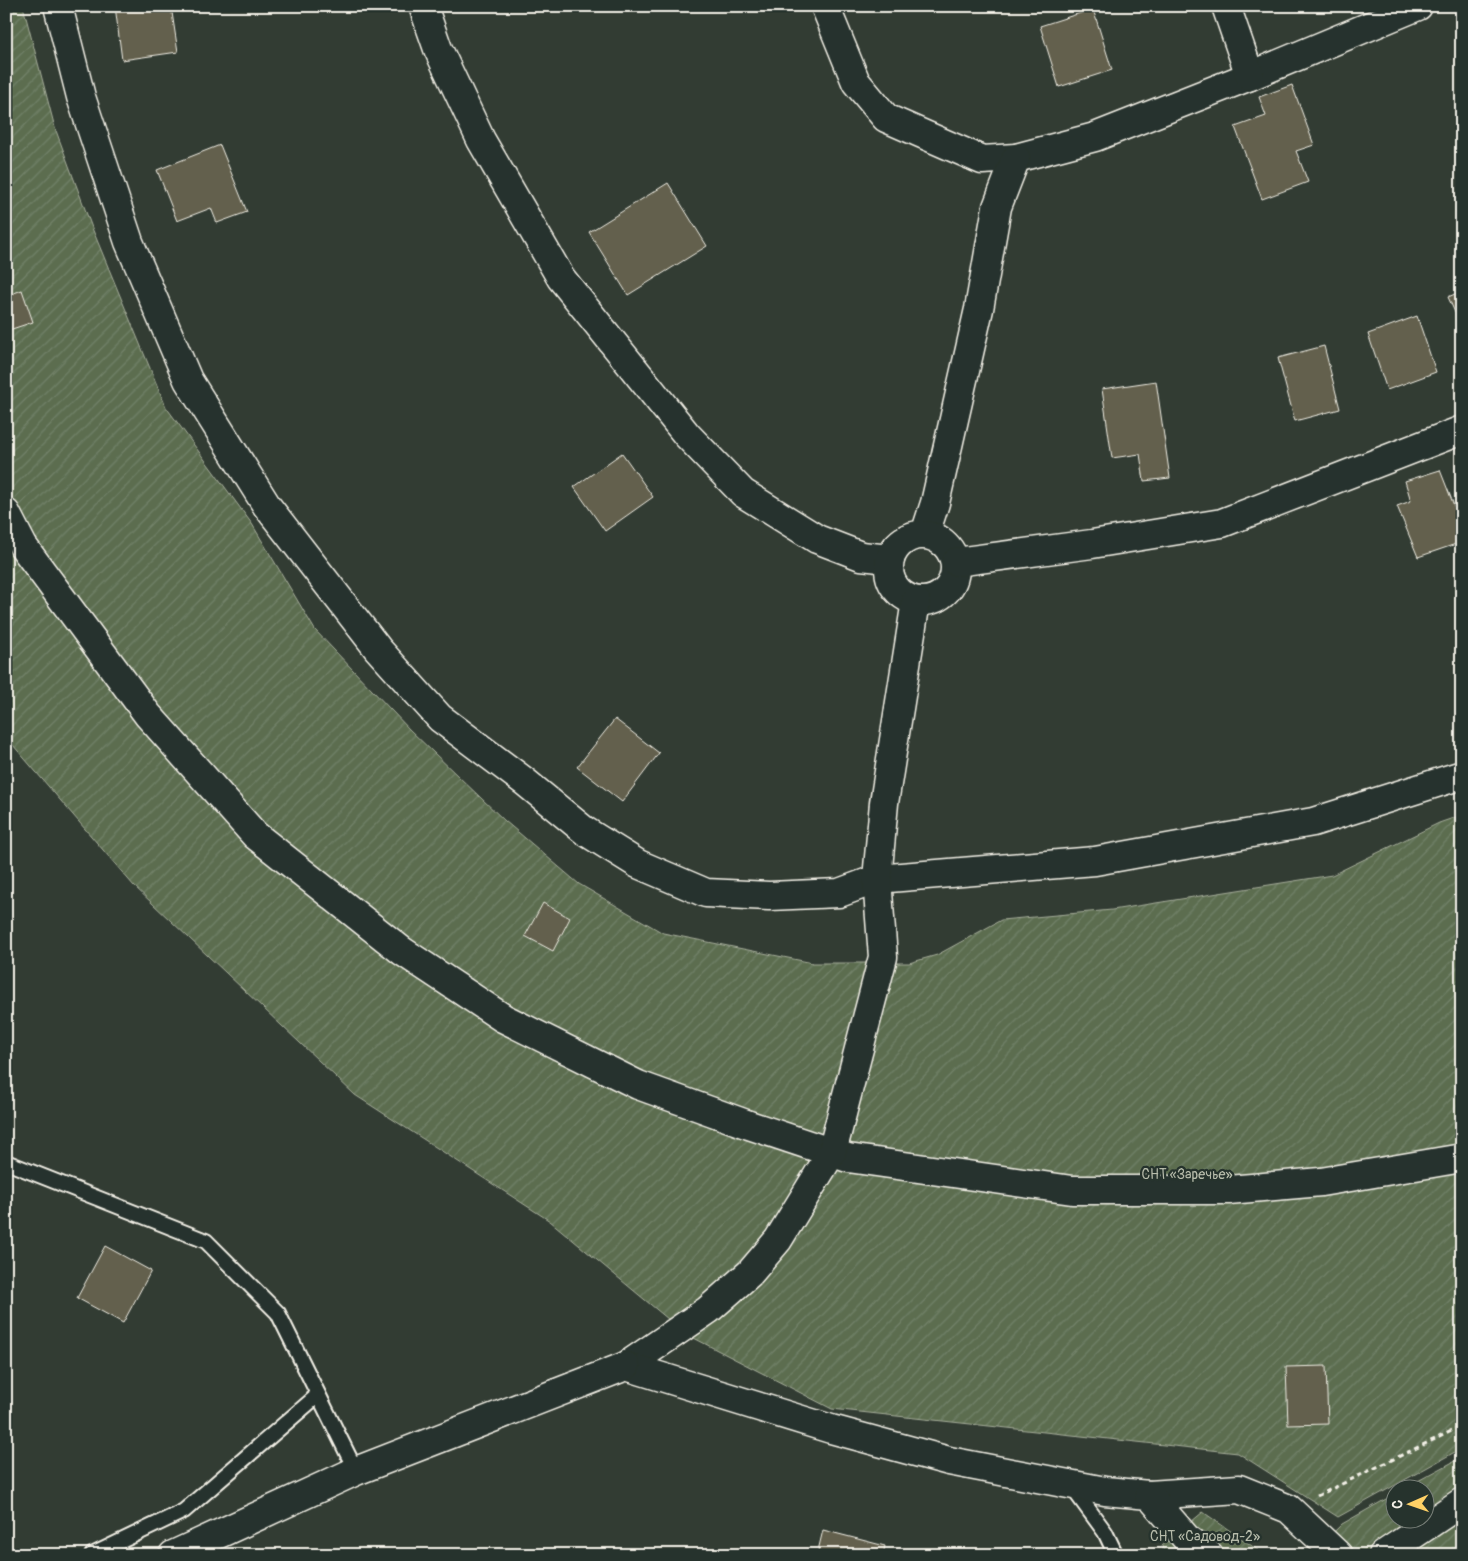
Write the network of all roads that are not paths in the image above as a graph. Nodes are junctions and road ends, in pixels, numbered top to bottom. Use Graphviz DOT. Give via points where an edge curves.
graph roads {
  1 [pos="58,6"];
  2 [pos="423,6"];
  3 [pos="825,6"];
  4 [pos="1226,6"];
  5 [pos="1418,6"];
  6 [pos="1250,76"];
  7 [pos="1016,158"];
  8 [pos="1462,430"];
  9 [pos="6,513"];
  10 [pos="925,534"];
  11 [pos="890,559"];
  12 [pos="956,562"];
  13 [pos="916,601"];
  14 [pos="1462,775"];
  15 [pos="878,879"];
  16 [pos="832,1152"];
  17 [pos="1462,1158"];
  18 [pos="6,1162"];
  19 [pos="626,1366"];
  20 [pos="318,1396"];
  21 [pos="356,1471"];
  22 [pos="1071,1484"];
  23 [pos="1149,1496"];
  24 [pos="1462,1502"];
  25 [pos="1186,1547"];
  26 [pos="1341,1553"];
  27 [pos="92,1555"];
  28 [pos="173,1555"];
  29 [pos="1116,1555"];
  30 [pos="1209,1555"];
  31 [pos="1383,1555"];
  1 -- 15 [label="street" via="81,97 129,242 188,380 267,506 378,649 440,718 585,831 638,864 706,892 769,896 840,893"];
  2 -- 11 [label="street" via="438,49 481,140 561,278 686,434 743,493 817,539 861,556"];
  3 -- 7 [label="street" via="856,82 886,118 982,160"];
  4 -- 6 [label="street"];
  5 -- 6 [label="street"];
  6 -- 7 [label="street" via="1095,137"];
  7 -- 10 [label="street" via="997,207 979,309"];
  8 -- 12 [label="street" via="1222,524"];
  9 -- 16 [label="street" via="24,546 148,715 255,836 402,951 503,1018 638,1085"];
  10 -- 11 [label="street" via="916,534 899,543"];
  10 -- 12 [label="street" via="945,543"];
  11 -- 13 [label="street" via="891,581 906,597"];
  12 -- 13 [label="street" via="956,572 946,591 937,598"];
  13 -- 15 [label="street" via="884,803"];
  14 -- 15 [label="street" via="1312,822 1095,861"];
  15 -- 16 [label="street" via="883,957"];
  16 -- 17 [label="street" via="856,1159 1072,1190 1246,1189 1321,1182"];
  16 -- 19 [label="street" via="778,1240 750,1273 708,1310"];
  18 -- 20 [label="lane" via="206,1241 278,1312"];
  19 -- 21 [label="street"];
  19 -- 22 [label="street" via="831,1429 949,1461"];
  20 -- 21 [label="lane"];
  20 -- 27 [label="lane" via="184,1510"];
  21 -- 28 [label="street"];
  22 -- 23 [label="street"];
  22 -- 29 [label="lane" via="1105,1532"];
  23 -- 25 [label="street"];
  23 -- 26 [label="street" via="1239,1489 1289,1510"];
  24 -- 31 [label="street"];
  25 -- 30 [label="street"];
}
